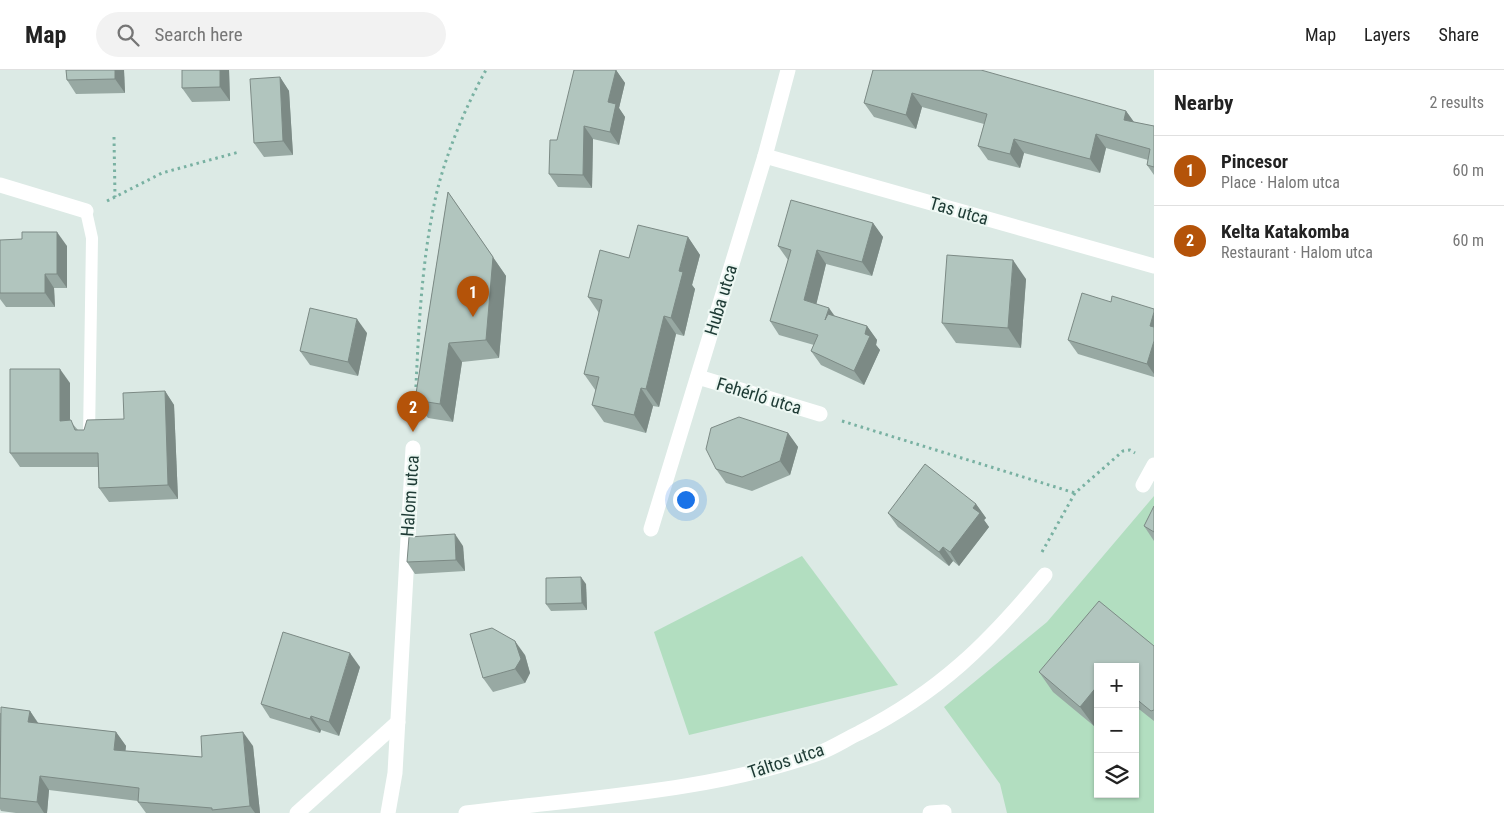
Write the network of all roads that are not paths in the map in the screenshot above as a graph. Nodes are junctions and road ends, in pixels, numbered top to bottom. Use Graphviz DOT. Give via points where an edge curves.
graph roads {
  1 [pos="788,70"];
  2 [pos="765,156"];
  3 [pos="0,185"];
  4 [pos="86,212"];
  5 [pos="1154,266"];
  6 [pos="698,377"];
  7 [pos="820,414"];
  8 [pos="89,437"];
  9 [pos="413,448"];
  10 [pos="1154,465"];
  11 [pos="1143,485"];
  12 [pos="651,529"];
  13 [pos="1042,579"];
  14 [pos="398,722"];
  15 [pos="518,810"];
  16 [pos="297,813"];
  17 [pos="388,813"];
  18 [pos="466,813"];
  1 -- 2 [label="street, Huba utca"];
  2 -- 5 [label="street, Tas utca"];
  2 -- 6 [label="street, Huba utca"];
  3 -- 4 [label="street"];
  4 -- 8 [label="lane" via="92,238"];
  6 -- 7 [label="street, Fehérló utca"];
  6 -- 12 [label="street, Huba utca"];
  9 -- 14 [label="street, Halom utca"];
  10 -- 11 [label="street"];
  13 -- 15 [label="street, Táltos utca" via="1006,622 957,669 899,712 820,753 741,776"];
  14 -- 16 [label="street"];
  14 -- 17 [label="street, Halom utca" via="395,773"];
  15 -- 18 [label="street, Táltos utca"];
}
